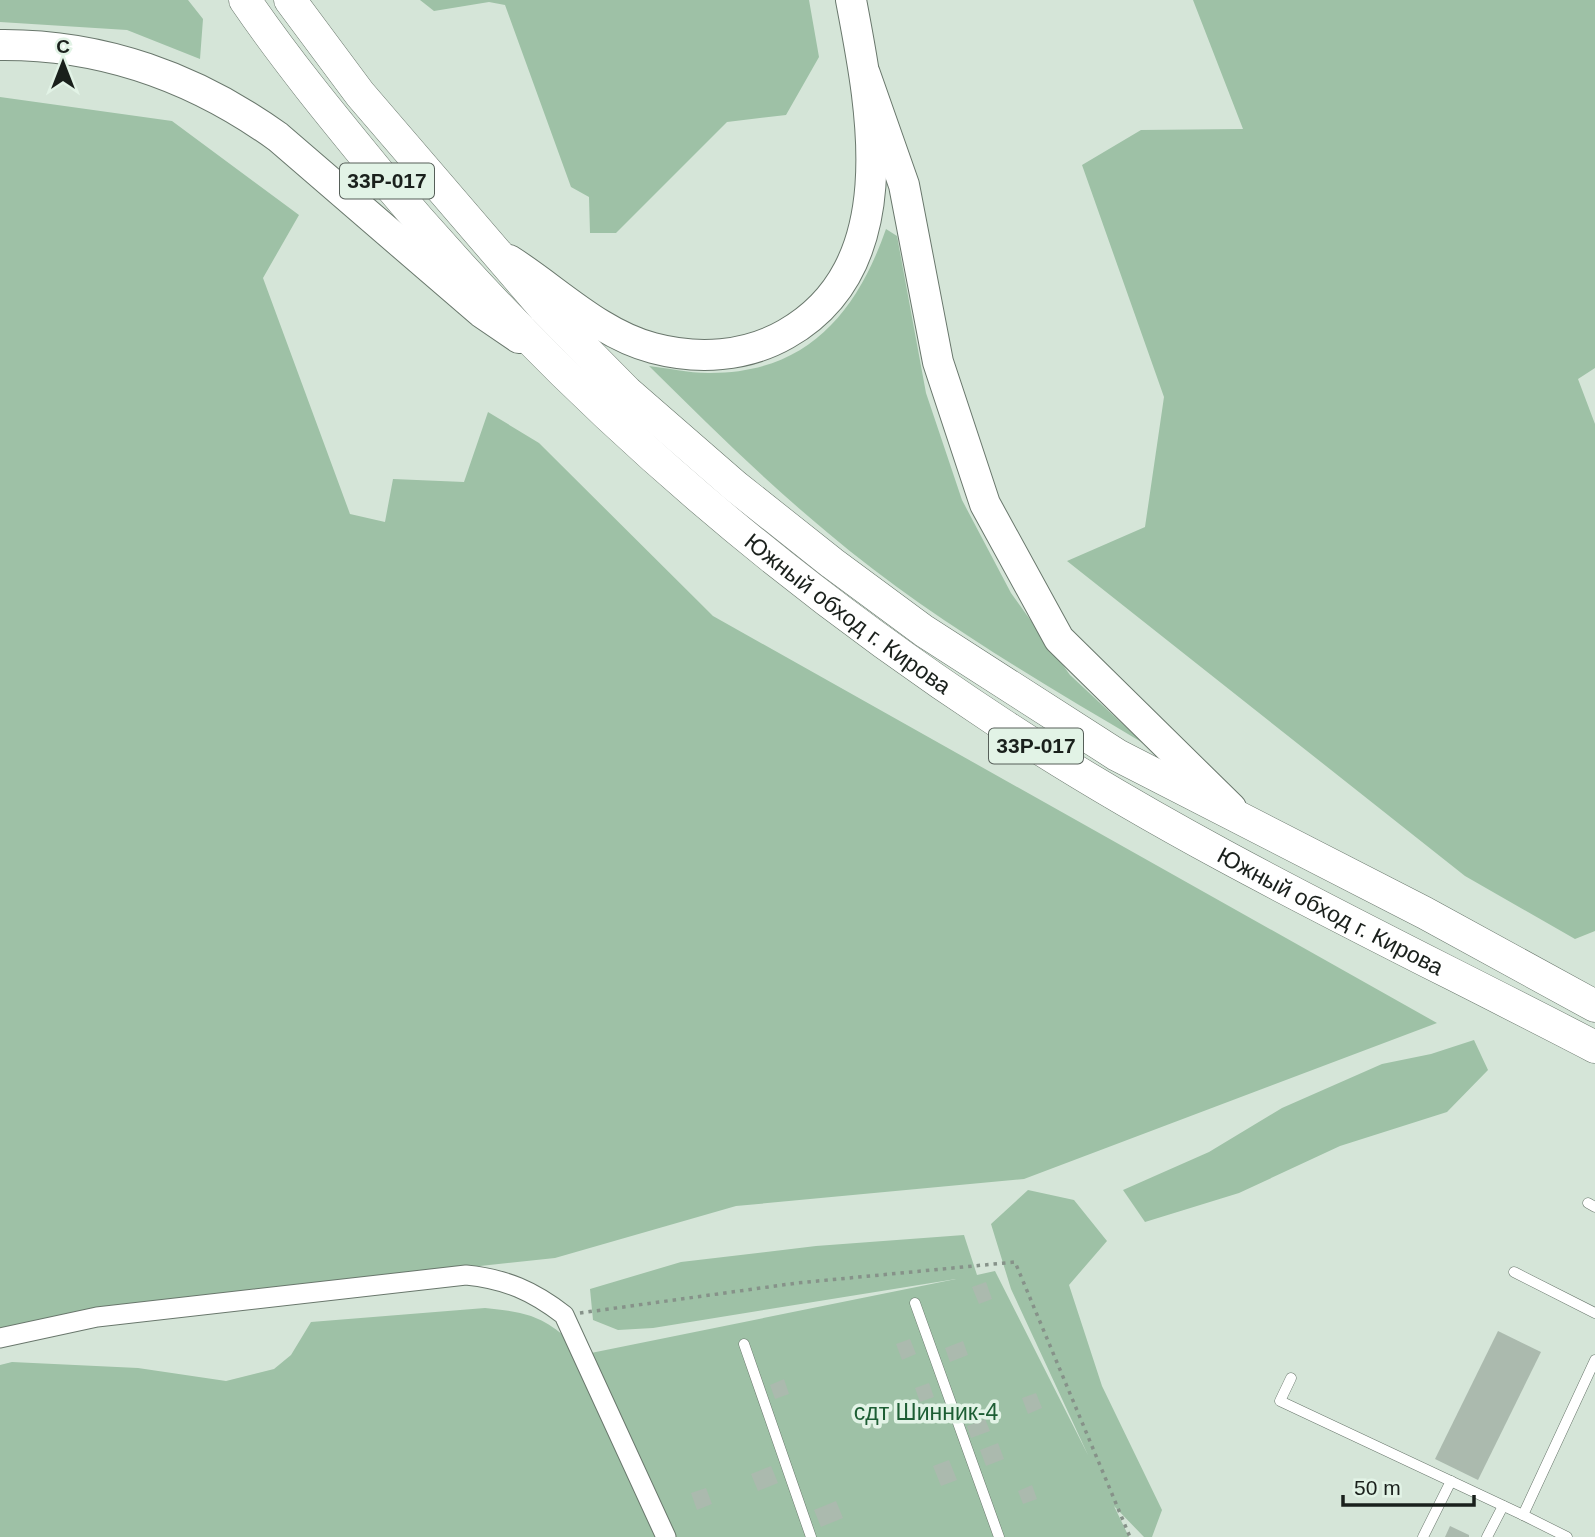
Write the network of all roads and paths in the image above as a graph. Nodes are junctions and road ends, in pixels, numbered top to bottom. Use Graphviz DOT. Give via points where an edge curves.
graph roads {
  1 [pos="245,0"];
  2 [pos="290,0"];
  3 [pos="851,0"];
  4 [pos="0,45"];
  5 [pos="865,74"];
  6 [pos="499,254"];
  7 [pos="540,352"];
  8 [pos="1246,823"];
  9 [pos="1595,1006"];
  10 [pos="1595,1047"];
  11 [pos="1514,1272"];
  12 [pos="915,1303"];
  13 [pos="1595,1313"];
  14 [pos="564,1315"];
  15 [pos="0,1338"];
  16 [pos="744,1344"];
  17 [pos="1595,1360"];
  18 [pos="1291,1378"];
  19 [pos="1451,1481"];
  20 [pos="1503,1506"];
  21 [pos="1523,1515"];
  22 [pos="666,1537"];
  23 [pos="811,1537"];
  24 [pos="999,1537"];
  25 [pos="1130,1537"];
  26 [pos="1423,1537"];
  27 [pos="1488,1537"];
  28 [pos="1567,1537"];
  1 -- 7 [label="highway, Южный обход г. Кирова / 33Р-017" via="324,106 423,225"];
  2 -- 6 [label="highway, Южный обход г. Кирова / 33Р-017" via="360,94"];
  3 -- 5 [label="main road"];
  4 -- 7 [label="main road" via="71,49 111,57 163,73 245,113 481,312"];
  5 -- 6 [label="main road" via="871,170 869,207 858,251 829,299 771,343 726,355 651,348 594,320"];
  5 -- 8 [label="main road" via="904,185 938,362 985,504 1059,639"];
  6 -- 8 [label="highway, Южный обход г. Кирова / 33Р-017" via="544,308 627,392 832,563 1023,697 1117,755"];
  7 -- 10 [label="highway, Южный обход г. Кирова / 33Р-017" via="631,439 764,552 835,609 1000,724 1243,864"];
  8 -- 9 [label="highway, Южный обход г. Кирова / 33Р-017"];
  11 -- 13 [label="lane"];
  12 -- 24 [label="lane"];
  14 -- 15 [label="street" via="517,1284 466,1275 97,1317"];
  14 -- 22 [label="street"];
  14 -- 25 [label="path" via="797,1283 1015,1262"];
  16 -- 23 [label="lane"];
  17 -- 21 [label="lane"];
  18 -- 19 [label="lane" via="1280,1401"];
  19 -- 20 [label="lane"];
  19 -- 26 [label="lane"];
  20 -- 21 [label="lane"];
  20 -- 27 [label="lane"];
  21 -- 28 [label="lane"];
}
